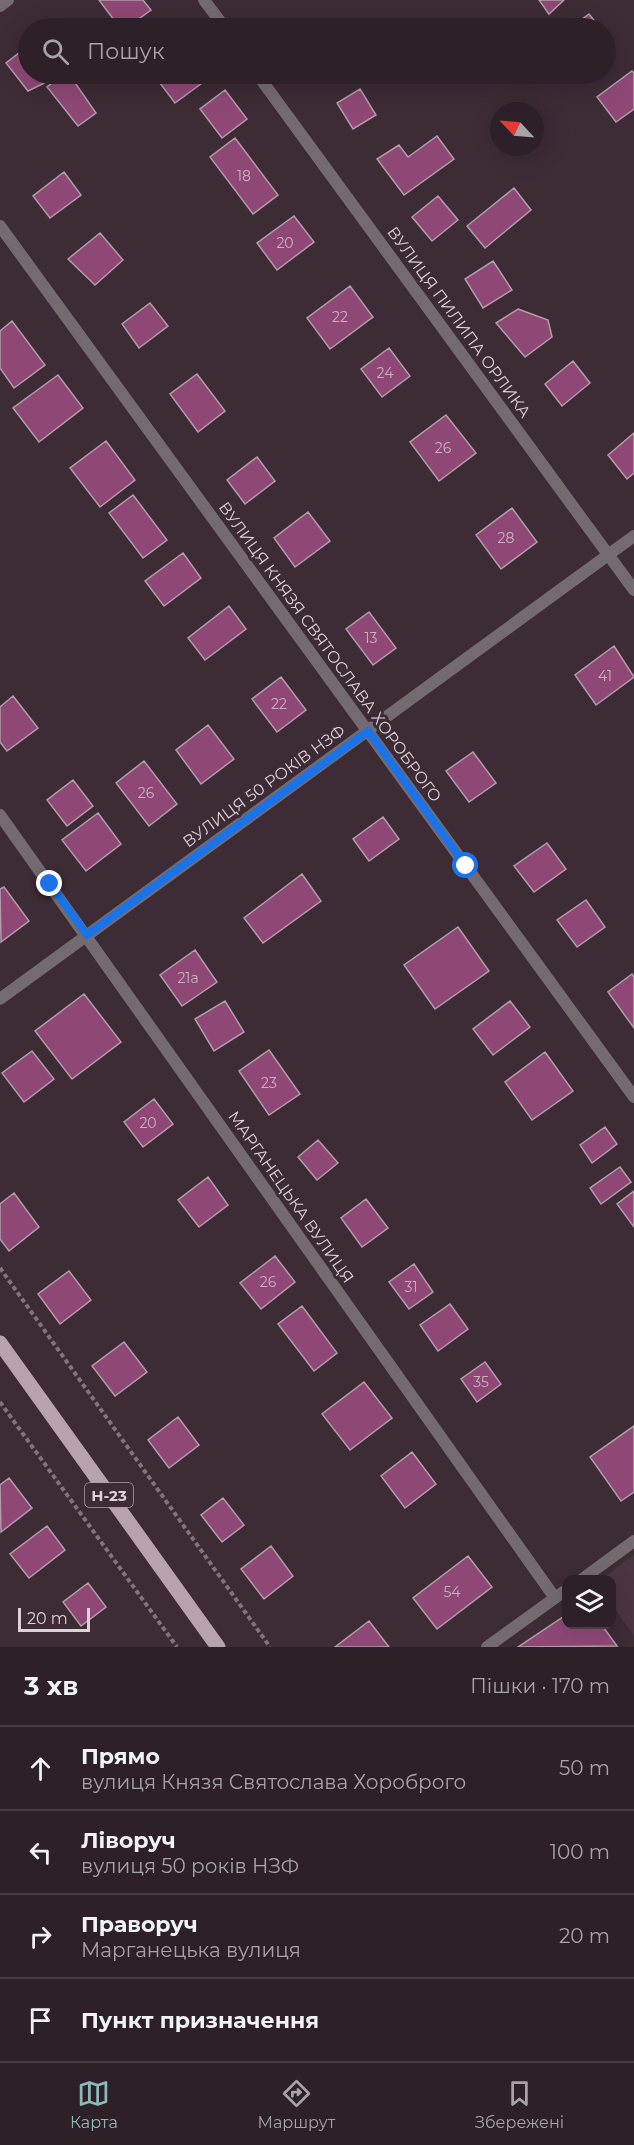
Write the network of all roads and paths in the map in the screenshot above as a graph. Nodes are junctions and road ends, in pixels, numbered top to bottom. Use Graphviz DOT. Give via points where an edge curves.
graph roads {
  1 [pos="8,0"];
  2 [pos="204,0"];
  3 [pos="0,6"];
  4 [pos="218,18"];
  5 [pos="264,84"];
  6 [pos="0,226"];
  7 [pos="634,536"];
  8 [pos="608,555"];
  9 [pos="634,591"];
  10 [pos="368,731"];
  11 [pos="0,815"];
  12 [pos="87,935"];
  13 [pos="0,999"];
  14 [pos="634,1097"];
  15 [pos="0,1268"];
  16 [pos="0,1342"];
  17 [pos="0,1402"];
  18 [pos="634,1541"];
  19 [pos="588,1575"];
  20 [pos="562,1593"];
  21 [pos="555,1598"];
  22 [pos="177,1647"];
  23 [pos="218,1647"];
  24 [pos="270,1647"];
  25 [pos="487,1647"];
  1 -- 3 [label="street"];
  2 -- 4 [label="street"];
  5 -- 8 [label="street, ВУЛИЦЯ ПИЛИПА ОРЛИКА"];
  6 -- 10 [label="street, ВУЛИЦЯ КНЯЗЯ СВЯТОСЛАВА ХОРОБРОГО"];
  7 -- 8 [label="street, ВУЛИЦЯ 50 РОКІВ НЗФ"];
  8 -- 9 [label="street, ВУЛИЦЯ ПИЛИПА ОРЛИКА"];
  8 -- 10 [label="street, ВУЛИЦЯ 50 РОКІВ НЗФ"];
  10 -- 12 [label="street, ВУЛИЦЯ 50 РОКІВ НЗФ"];
  10 -- 14 [label="street, ВУЛИЦЯ КНЯЗЯ СВЯТОСЛАВА ХОРОБРОГО"];
  11 -- 12 [label="street, МАРГАНЕЦЬКА ВУЛИЦЯ"];
  12 -- 13 [label="street, ВУЛИЦЯ 50 РОКІВ НЗФ"];
  12 -- 21 [label="street, МАРГАНЕЦЬКА ВУЛИЦЯ"];
  15 -- 24 [label="path"];
  16 -- 23 [label="main road, Н-23"];
  17 -- 22 [label="path"];
  18 -- 19 [label="street"];
  20 -- 21 [label="street"];
  21 -- 25 [label="street"];
}
